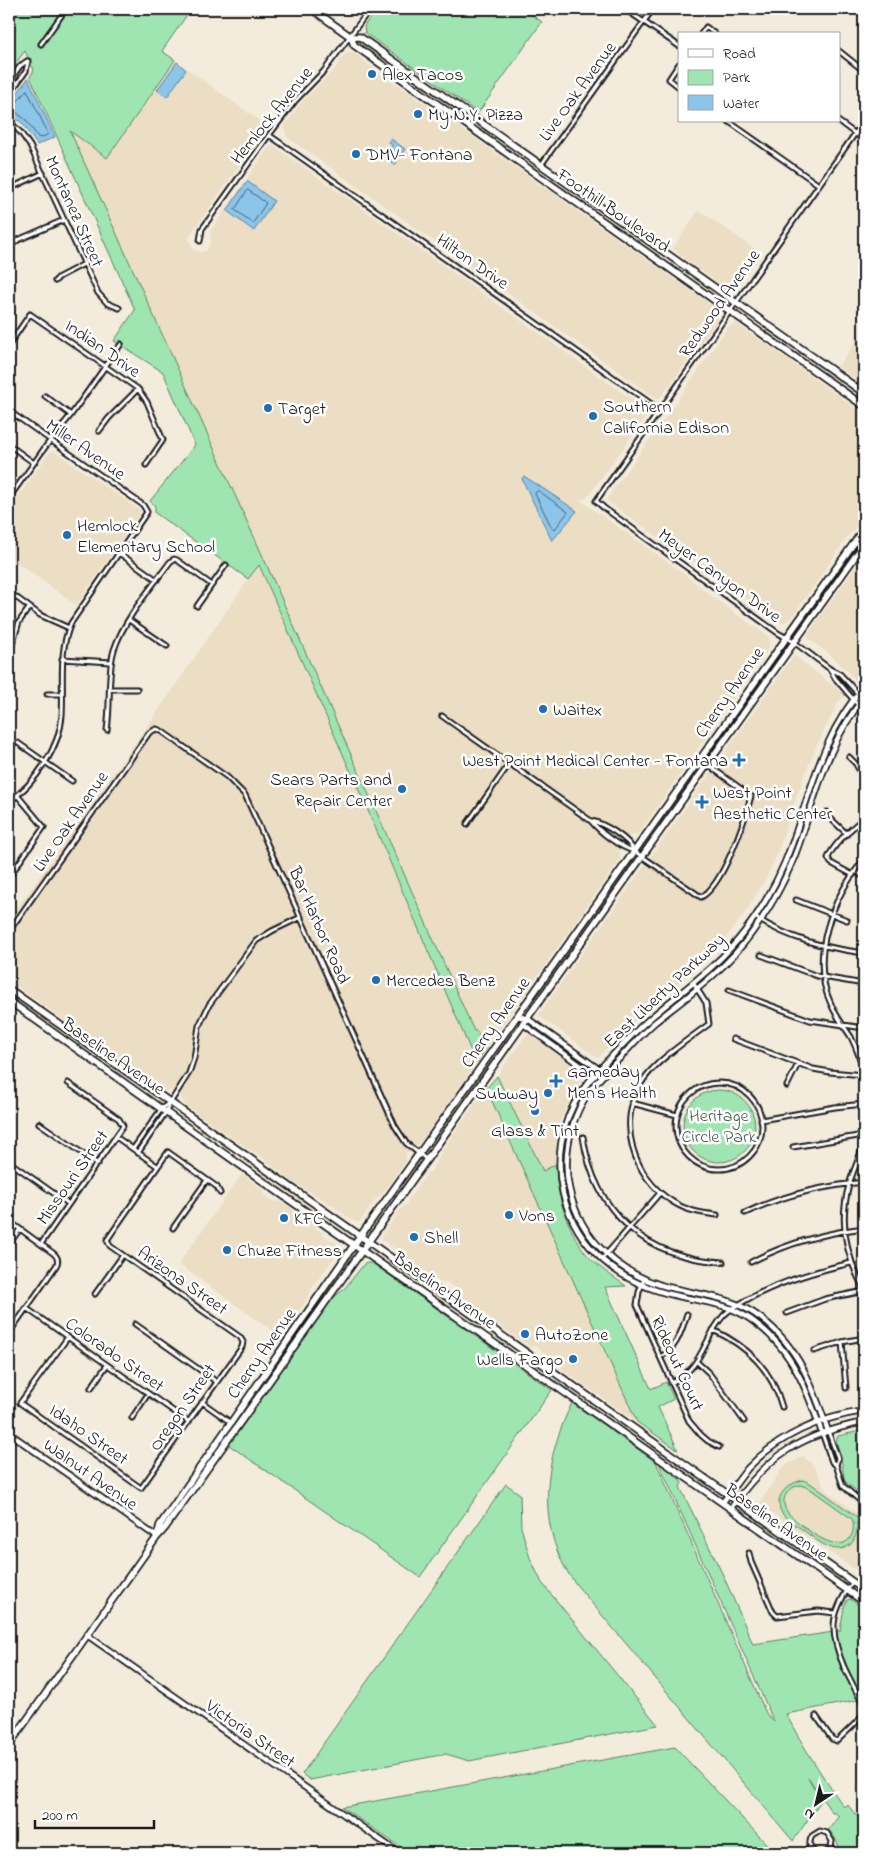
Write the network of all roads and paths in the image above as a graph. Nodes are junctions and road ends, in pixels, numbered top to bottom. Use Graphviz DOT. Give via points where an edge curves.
graph roads {
  1 [pos="66,9"];
  2 [pos="312,9"];
  3 [pos="370,9"];
  4 [pos="625,9"];
  5 [pos="653,9"];
  6 [pos="644,22"];
  7 [pos="702,32"];
  8 [pos="712,32"];
  9 [pos="351,37"];
  10 [pos="42,44"];
  11 [pos="678,45"];
  12 [pos="840,52"];
  13 [pos="678,66"];
  14 [pos="864,71"];
  15 [pos="9,82"];
  16 [pos="678,86"];
  17 [pos="9,95"];
  18 [pos="9,121"];
  19 [pos="864,121"];
  20 [pos="729,122"];
  21 [pos="839,122"];
  22 [pos="855,134"];
  23 [pos="269,135"];
  24 [pos="864,140"];
  25 [pos="541,165"];
  26 [pos="43,173"];
  27 [pos="819,185"];
  28 [pos="9,189"];
  29 [pos="64,220"];
  30 [pos="200,242"];
  31 [pos="9,247"];
  32 [pos="84,264"];
  33 [pos="55,281"];
  34 [pos="736,303"];
  35 [pos="119,308"];
  36 [pos="730,310"];
  37 [pos="121,344"];
  38 [pos="9,345"];
  39 [pos="106,366"];
  40 [pos="138,388"];
  41 [pos="864,393"];
  42 [pos="45,396"];
  43 [pos="864,406"];
  44 [pos="660,410"];
  45 [pos="9,411"];
  46 [pos="71,415"];
  47 [pos="99,431"];
  48 [pos="51,440"];
  49 [pos="9,445"];
  50 [pos="34,463"];
  51 [pos="146,465"];
  52 [pos="9,498"];
  53 [pos="596,501"];
  54 [pos="864,528"];
  55 [pos="864,544"];
  56 [pos="119,553"];
  57 [pos="226,565"];
  58 [pos="157,580"];
  59 [pos="212,585"];
  60 [pos="9,592"];
  61 [pos="197,606"];
  62 [pos="29,608"];
  63 [pos="129,620"];
  64 [pos="69,628"];
  65 [pos="786,638"];
  66 [pos="794,642"];
  67 [pos="10,646"];
  68 [pos="167,646"];
  69 [pos="9,655"];
  70 [pos="62,659"];
  71 [pos="111,662"];
  72 [pos="830,669"];
  73 [pos="864,688"];
  74 [pos="110,689"];
  75 [pos="137,689"];
  76 [pos="47,694"];
  77 [pos="62,694"];
  78 [pos="858,694"];
  79 [pos="864,698"];
  80 [pos="854,699"];
  81 [pos="858,705"];
  82 [pos="442,716"];
  83 [pos="156,729"];
  84 [pos="107,730"];
  85 [pos="18,743"];
  86 [pos="850,757"];
  87 [pos="44,762"];
  88 [pos="510,763"];
  89 [pos="708,765"];
  90 [pos="864,780"];
  91 [pos="72,781"];
  92 [pos="18,796"];
  93 [pos="9,802"];
  94 [pos="827,812"];
  95 [pos="864,818"];
  96 [pos="591,820"];
  97 [pos="467,824"];
  98 [pos="846,834"];
  99 [pos="634,851"];
  100 [pos="642,857"];
  101 [pos="864,860"];
  102 [pos="854,873"];
  103 [pos="9,877"];
  104 [pos="864,877"];
  105 [pos="796,900"];
  106 [pos="832,915"];
  107 [pos="301,917"];
  108 [pos="755,917"];
  109 [pos="847,920"];
  110 [pos="761,921"];
  111 [pos="9,931"];
  112 [pos="824,947"];
  113 [pos="864,953"];
  114 [pos="760,955"];
  115 [pos="823,978"];
  116 [pos="694,984"];
  117 [pos="864,984"];
  118 [pos="9,989"];
  119 [pos="698,989"];
  120 [pos="728,990"];
  121 [pos="9,1001"];
  122 [pos="518,1016"];
  123 [pos="528,1019"];
  124 [pos="843,1024"];
  125 [pos="524,1025"];
  126 [pos="864,1028"];
  127 [pos="732,1039"];
  128 [pos="798,1064"];
  129 [pos="599,1070"];
  130 [pos="605,1074"];
  131 [pos="864,1074"];
  132 [pos="594,1075"];
  133 [pos="600,1080"];
  134 [pos="68,1083"];
  135 [pos="787,1086"];
  136 [pos="170,1102"];
  137 [pos="632,1103"];
  138 [pos="864,1104"];
  139 [pos="164,1110"];
  140 [pos="677,1115"];
  141 [pos="761,1120"];
  142 [pos="40,1123"];
  143 [pos="864,1135"];
  144 [pos="116,1137"];
  145 [pos="583,1137"];
  146 [pos="864,1141"];
  147 [pos="793,1147"];
  148 [pos="133,1149"];
  149 [pos="138,1153"];
  150 [pos="420,1154"];
  151 [pos="427,1160"];
  152 [pos="11,1163"];
  153 [pos="98,1164"];
  154 [pos="157,1166"];
  155 [pos="208,1180"];
  156 [pos="864,1182"];
  157 [pos="849,1183"];
  158 [pos="220,1192"];
  159 [pos="660,1193"];
  160 [pos="69,1204"];
  161 [pos="745,1213"];
  162 [pos="717,1215"];
  163 [pos="9,1222"];
  164 [pos="173,1228"];
  165 [pos="630,1228"];
  166 [pos="864,1228"];
  167 [pos="20,1229"];
  168 [pos="845,1231"];
  169 [pos="361,1235"];
  170 [pos="370,1242"];
  171 [pos="9,1244"];
  172 [pos="41,1244"];
  173 [pos="354,1245"];
  174 [pos="363,1251"];
  175 [pos="606,1254"];
  176 [pos="123,1255"];
  177 [pos="601,1260"];
  178 [pos="723,1262"];
  179 [pos="751,1262"];
  180 [pos="851,1263"];
  181 [pos="644,1278"];
  182 [pos="641,1285"];
  183 [pos="864,1290"];
  184 [pos="95,1294"];
  185 [pos="739,1305"];
  186 [pos="26,1308"];
  187 [pos="732,1309"];
  188 [pos="787,1313"];
  189 [pos="687,1314"];
  190 [pos="135,1324"];
  191 [pos="713,1330"];
  192 [pos="9,1333"];
  193 [pos="68,1337"];
  194 [pos="864,1338"];
  195 [pos="243,1342"];
  196 [pos="842,1342"];
  197 [pos="814,1351"];
  198 [pos="660,1357"];
  199 [pos="697,1362"];
  200 [pos="107,1365"];
  201 [pos="217,1382"];
  202 [pos="671,1383"];
  203 [pos="91,1388"];
  204 [pos="846,1388"];
  205 [pos="148,1394"];
  206 [pos="202,1402"];
  207 [pos="782,1407"];
  208 [pos="864,1411"];
  209 [pos="132,1418"];
  210 [pos="824,1420"];
  211 [pos="744,1421"];
  212 [pos="189,1422"];
  213 [pos="231,1422"];
  214 [pos="864,1422"];
  215 [pos="819,1423"];
  216 [pos="828,1431"];
  217 [pos="9,1433"];
  218 [pos="822,1433"];
  219 [pos="719,1447"];
  220 [pos="836,1465"];
  221 [pos="142,1488"];
  222 [pos="728,1495"];
  223 [pos="736,1500"];
  224 [pos="723,1502"];
  225 [pos="864,1504"];
  226 [pos="731,1508"];
  227 [pos="157,1537"];
  228 [pos="749,1553"];
  229 [pos="853,1582"];
  230 [pos="847,1590"];
  231 [pos="864,1590"];
  232 [pos="864,1602"];
  233 [pos="835,1613"];
  234 [pos="86,1635"];
  235 [pos="864,1705"];
  236 [pos="864,1715"];
  237 [pos="816,1716"];
  238 [pos="9,1746"];
  239 [pos="810,1846"];
  240 [pos="831,1848"];
  241 [pos="834,1852"];
  242 [pos="400,1853"];
  243 [pos="807,1853"];
  244 [pos="816,1853"];
  245 [pos="825,1853"];
  1 -- 10 [label="street"];
  2 -- 9 [label="main road, Foothill Boulevard"];
  3 -- 9 [label="street, Hemlock Avenue"];
  4 -- 6 [label="street"];
  5 -- 6 [label="street, Live Oak Avenue"];
  6 -- 11 [label="street"];
  6 -- 25 [label="street, Live Oak Avenue"];
  7 -- 8 [label="street" via="706,27"];
  9 -- 23 [label="street, Hemlock Avenue"];
  9 -- 25 [label="main road, Foothill Boulevard" via="360,37"];
  9 -- 36 [label="main road, Foothill Boulevard" via="354,45"];
  12 -- 14 [label="street"];
  13 -- 16 [label="street" via="669,79"];
  15 -- 17 [label="street" via="20,66 28,61 26,71"];
  18 -- 26 [label="street, Montanez Street" via="26,139"];
  19 -- 22 [label="street, Redwood Avenue"];
  20 -- 27 [label="street"];
  21 -- 22 [label="street"];
  22 -- 24 [label="street"];
  22 -- 27 [label="street, Redwood Avenue"];
  23 -- 30 [label="street, Hemlock Avenue" via="202,229"];
  23 -- 44 [label="street, Hilton Drive"];
  25 -- 34 [label="main road, Foothill Boulevard"];
  26 -- 28 [label="street"];
  26 -- 29 [label="street, Montanez Street"];
  27 -- 34 [label="street, Redwood Avenue"];
  29 -- 31 [label="street"];
  29 -- 32 [label="street, Montanez Street"];
  32 -- 33 [label="street"];
  32 -- 35 [label="street, Montanez Street" via="101,297"];
  34 -- 36 [label="street, Redwood Avenue"];
  34 -- 41 [label="main road, Foothill Boulevard"];
  36 -- 43 [label="main road, Foothill Boulevard"];
  36 -- 44 [label="street, Redwood Avenue"];
  37 -- 39 [label="street"];
  38 -- 39 [label="street, Indian Drive" via="30,314"];
  39 -- 40 [label="street, Indian Drive"];
  39 -- 46 [label="street"];
  40 -- 47 [label="street"];
  40 -- 51 [label="street, Indian Drive" via="164,440"];
  42 -- 46 [label="street"];
  44 -- 53 [label="street, Redwood Avenue"];
  45 -- 48 [label="street, Miller Avenue"];
  46 -- 48 [label="street"];
  48 -- 50 [label="street"];
  48 -- 56 [label="street, Miller Avenue" via="147,510"];
  49 -- 50 [label="street"];
  50 -- 52 [label="street"];
  53 -- 65 [label="street, Meyer Canyon Drive"];
  54 -- 65 [label="main road, Cherry Avenue"];
  55 -- 66 [label="main road, Cherry Avenue"];
  56 -- 58 [label="street"];
  56 -- 64 [label="street"];
  57 -- 59 [label="street"];
  58 -- 59 [label="street" via="174,559"];
  58 -- 63 [label="street"];
  59 -- 61 [label="street"];
  60 -- 62 [label="street"];
  62 -- 64 [label="street"];
  62 -- 67 [label="street" via="19,622"];
  63 -- 68 [label="street"];
  63 -- 71 [label="street"];
  64 -- 70 [label="street"];
  65 -- 66 [label="street, Meyer Canyon Drive"];
  65 -- 99 [label="main road, Cherry Avenue"];
  66 -- 72 [label="street, Meyer Canyon Drive"];
  66 -- 89 [label="main road, Cherry Avenue"];
  67 -- 69 [label="street"];
  70 -- 71 [label="street"];
  70 -- 77 [label="street"];
  71 -- 74 [label="street"];
  72 -- 78 [label="street, Meyer Canyon Drive" via="840,674"];
  72 -- 80 [label="street, Meyer Canyon Drive"];
  73 -- 78 [label="street, East Liberty Parkway"];
  74 -- 75 [label="street"];
  74 -- 84 [label="street"];
  76 -- 77 [label="street"];
  77 -- 87 [label="street" via="58,734"];
  78 -- 79 [label="street, Meyer Canyon Drive"];
  78 -- 80 [label="street, East Liberty Parkway"];
  79 -- 81 [label="street, East Liberty Parkway"];
  80 -- 81 [label="street, Meyer Canyon Drive"];
  80 -- 108 [label="street, East Liberty Parkway" via="823,755 783,866"];
  81 -- 110 [label="street, East Liberty Parkway" via="828,759 793,860"];
  82 -- 88 [label="street"];
  83 -- 107 [label="street, Bar Harbor Road" via="241,790 249,801"];
  83 -- 111 [label="street, Live Oak Avenue"];
  85 -- 87 [label="street"];
  86 -- 90 [label="street"];
  87 -- 91 [label="street"];
  87 -- 92 [label="street"];
  88 -- 96 [label="street"];
  88 -- 97 [label="street"];
  89 -- 100 [label="main road, Cherry Avenue"];
  89 -- 100 [label="street" via="751,796 731,852 710,890 701,897"];
  92 -- 93 [label="street"];
  92 -- 103 [label="street" via="44,827"];
  94 -- 98 [label="street"];
  95 -- 98 [label="street"];
  96 -- 99 [label="street" via="596,827"];
  96 -- 99 [label="street" via="631,844"];
  98 -- 102 [label="street" via="828,858 831,863"];
  99 -- 100 [label="street"];
  99 -- 122 [label="main road, Cherry Avenue"];
  100 -- 123 [label="main road, Cherry Avenue"];
  101 -- 102 [label="street"];
  102 -- 104 [label="street"];
  102 -- 106 [label="street"];
  105 -- 106 [label="street"];
  106 -- 109 [label="street"];
  106 -- 112 [label="street"];
  107 -- 136 [label="street" via="256,941 218,991 200,1022 191,1068"];
  107 -- 150 [label="street, Bar Harbor Road" via="396,1126 406,1143"];
  108 -- 110 [label="street"];
  108 -- 116 [label="street, East Liberty Parkway" via="731,949"];
  110 -- 112 [label="street"];
  110 -- 119 [label="street, East Liberty Parkway" via="730,960"];
  112 -- 113 [label="street"];
  112 -- 115 [label="street"];
  114 -- 115 [label="street"];
  115 -- 117 [label="street"];
  115 -- 124 [label="street" via="830,1003"];
  116 -- 119 [label="street"];
  116 -- 129 [label="street, East Liberty Parkway" via="646,1022"];
  118 -- 136 [label="main road, Baseline Avenue"];
  119 -- 130 [label="street, East Liberty Parkway" via="653,1024"];
  119 -- 137 [label="street" via="706,1003 709,1024 648,1074"];
  120 -- 124 [label="street" via="800,1018"];
  121 -- 139 [label="main road, Baseline Avenue"];
  122 -- 123 [label="street"];
  122 -- 125 [label="street"];
  122 -- 150 [label="main road, Cherry Avenue"];
  123 -- 125 [label="main road, Cherry Avenue"];
  123 -- 129 [label="street"];
  124 -- 126 [label="street"];
  124 -- 131 [label="street" via="855,1046"];
  125 -- 132 [label="street"];
  125 -- 151 [label="main road, Cherry Avenue"];
  127 -- 128 [label="street"];
  128 -- 131 [label="street" via="825,1072"];
  128 -- 135 [label="street"];
  129 -- 130 [label="street"];
  129 -- 132 [label="street, East Liberty Parkway"];
  130 -- 133 [label="street, East Liberty Parkway"];
  132 -- 133 [label="street"];
  132 -- 177 [label="street, East Liberty Parkway" via="568,1118 561,1144 560,1170 565,1201 573,1223"];
  133 -- 175 [label="street, East Liberty Parkway" via="584,1099 576,1117 568,1141 566,1172 579,1218"];
  134 -- 144 [label="street, Missouri Street" via="119,1119 123,1124"];
  136 -- 139 [label="street"];
  136 -- 169 [label="main road, Baseline Avenue"];
  137 -- 140 [label="street"];
  137 -- 159 [label="street" via="629,1123 634,1154 646,1177"];
  138 -- 141 [label="street"];
  139 -- 148 [label="street"];
  139 -- 149 [label="street"];
  139 -- 173 [label="main road, Baseline Avenue"];
  140 -- 141 [label="street" via="684,1100 694,1090 707,1084 722,1083 735,1086 749,1095"];
  140 -- 141 [label="street" via="677,1132 685,1151 701,1164 718,1168 737,1165 752,1153 760,1137"];
  142 -- 153 [label="street"];
  143 -- 147 [label="street"];
  144 -- 148 [label="street"];
  144 -- 153 [label="street, Missouri Street"];
  145 -- 165 [label="street" via="598,1188"];
  146 -- 157 [label="street"];
  148 -- 149 [label="street"];
  149 -- 154 [label="street"];
  150 -- 151 [label="street, Bar Harbor Road"];
  150 -- 169 [label="main road, Cherry Avenue"];
  151 -- 170 [label="main road, Cherry Avenue"];
  152 -- 160 [label="street"];
  153 -- 160 [label="street, Missouri Street"];
  154 -- 155 [label="street" via="168,1152"];
  154 -- 176 [label="street, Arizona Street" via="108,1236 107,1242"];
  155 -- 158 [label="street"];
  155 -- 164 [label="street"];
  156 -- 157 [label="street"];
  157 -- 161 [label="street" via="798,1193"];
  157 -- 168 [label="street"];
  159 -- 162 [label="street" via="687,1209"];
  159 -- 165 [label="street"];
  160 -- 172 [label="street, Missouri Street"];
  163 -- 167 [label="street"];
  165 -- 175 [label="street"];
  165 -- 178 [label="street" via="671,1252"];
  166 -- 168 [label="street"];
  167 -- 171 [label="street"];
  167 -- 172 [label="street"];
  168 -- 179 [label="street" via="790,1244"];
  168 -- 180 [label="street"];
  169 -- 170 [label="main road, Baseline Avenue"];
  169 -- 173 [label="main road, Cherry Avenue"];
  170 -- 174 [label="main road, Cherry Avenue"];
  170 -- 222 [label="main road, Baseline Avenue"];
  172 -- 186 [label="street" via="58,1259"];
  173 -- 174 [label="main road, Baseline Avenue"];
  173 -- 213 [label="main road, Cherry Avenue"];
  174 -- 224 [label="main road, Baseline Avenue"];
  174 -- 227 [label="main road, Cherry Avenue"];
  175 -- 177 [label="street"];
  175 -- 181 [label="street, East Liberty Parkway"];
  176 -- 184 [label="street"];
  176 -- 195 [label="street, Arizona Street"];
  177 -- 182 [label="street, East Liberty Parkway"];
  180 -- 183 [label="street"];
  180 -- 185 [label="street" via="790,1279"];
  181 -- 182 [label="street, Rideout Court"];
  181 -- 185 [label="street, East Liberty Parkway" via="675,1289 717,1296"];
  182 -- 187 [label="street, East Liberty Parkway"];
  182 -- 198 [label="street, Rideout Court" via="637,1305"];
  183 -- 188 [label="street" via="825,1299"];
  185 -- 187 [label="street"];
  185 -- 210 [label="street, East Liberty Parkway" via="762,1319 789,1346 811,1384"];
  186 -- 192 [label="street"];
  186 -- 193 [label="street, Colorado Street"];
  187 -- 191 [label="street"];
  187 -- 215 [label="street, East Liberty Parkway" via="764,1329 784,1351 801,1378"];
  189 -- 198 [label="street" via="676,1344"];
  190 -- 201 [label="street"];
  191 -- 199 [label="street"];
  191 -- 207 [label="street" via="756,1358 775,1387"];
  193 -- 200 [label="street, Colorado Street"];
  193 -- 221 [label="street, Idaho Street" via="20,1403"];
  194 -- 196 [label="street"];
  195 -- 201 [label="street, Oregon Street"];
  196 -- 197 [label="street"];
  196 -- 204 [label="street"];
  198 -- 202 [label="street, Rideout Court"];
  199 -- 202 [label="street" via="688,1373"];
  199 -- 211 [label="street" via="710,1373"];
  200 -- 203 [label="street"];
  200 -- 205 [label="street, Colorado Street"];
  201 -- 206 [label="street, Oregon Street"];
  202 -- 219 [label="street, Rideout Court" via="693,1426"];
  205 -- 209 [label="street"];
  205 -- 212 [label="street, Colorado Street"];
  206 -- 212 [label="street, Oregon Street"];
  206 -- 213 [label="street"];
  208 -- 210 [label="street"];
  210 -- 215 [label="street"];
  210 -- 216 [label="street, East Liberty Parkway"];
  212 -- 221 [label="street, Oregon Street"];
  213 -- 227 [label="main road, Cherry Avenue" via="160,1525"];
  214 -- 216 [label="street"];
  215 -- 218 [label="street, East Liberty Parkway"];
  215 -- 222 [label="street" via="794,1433 765,1452 746,1470"];
  216 -- 218 [label="street"];
  216 -- 220 [label="street" via="838,1458"];
  217 -- 227 [label="street, Walnut Avenue"];
  218 -- 220 [label="street"];
  218 -- 223 [label="street" via="777,1456"];
  220 -- 225 [label="street" via="844,1488"];
  222 -- 223 [label="main road, Baseline Avenue"];
  222 -- 224 [label="street"];
  223 -- 226 [label="street"];
  223 -- 229 [label="main road, Baseline Avenue"];
  224 -- 226 [label="main road, Baseline Avenue"];
  226 -- 230 [label="main road, Baseline Avenue"];
  227 -- 234 [label="main road, Cherry Avenue"];
  228 -- 233 [label="street" via="778,1616 818,1611"];
  229 -- 230 [label="street"];
  229 -- 231 [label="main road, Baseline Avenue"];
  230 -- 232 [label="main road, Baseline Avenue"];
  230 -- 233 [label="street"];
  233 -- 235 [label="street" via="835,1644"];
  234 -- 238 [label="main road, Cherry Avenue"];
  234 -- 242 [label="street, Victoria Street"];
  236 -- 237 [label="street" via="837,1741 832,1739"];
  239 -- 240 [label="street" via="812,1836 820,1831 829,1835"];
  239 -- 243 [label="street"];
  239 -- 244 [label="street"];
  240 -- 241 [label="street"];
  240 -- 245 [label="street"];
}
